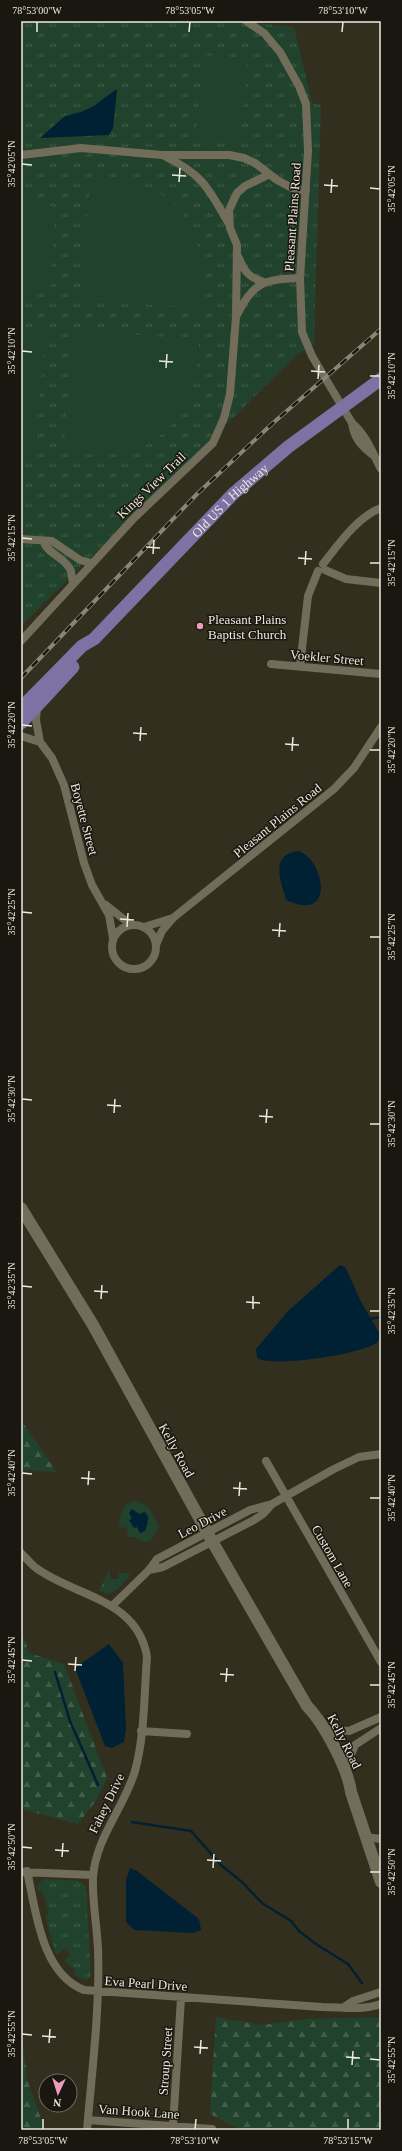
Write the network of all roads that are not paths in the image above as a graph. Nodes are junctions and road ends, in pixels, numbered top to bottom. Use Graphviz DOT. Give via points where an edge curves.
graph roads {
  1 [pos="246,21"];
  2 [pos="21,155"];
  3 [pos="162,155"];
  4 [pos="268,175"];
  5 [pos="306,191"];
  6 [pos="229,226"];
  7 [pos="237,252"];
  8 [pos="300,278"];
  9 [pos="264,282"];
  10 [pos="236,317"];
  11 [pos="381,379"];
  12 [pos="342,407"];
  13 [pos="381,468"];
  14 [pos="381,508"];
  15 [pos="21,539"];
  16 [pos="43,541"];
  17 [pos="91,563"];
  18 [pos="322,568"];
  19 [pos="73,582"];
  20 [pos="381,583"];
  21 [pos="94,638"];
  22 [pos="21,641"];
  23 [pos="271,664"];
  24 [pos="300,666"];
  25 [pos="381,674"];
  26 [pos="37,705"];
  27 [pos="21,708"];
  28 [pos="21,723"];
  29 [pos="381,727"];
  30 [pos="21,736"];
  31 [pos="40,742"];
  32 [pos="104,903"];
  33 [pos="173,918"];
  34 [pos="131,925"];
  35 [pos="144,927"];
  36 [pos="113,938"];
  37 [pos="156,945"];
  38 [pos="21,1208"];
  39 [pos="381,1454"];
  40 [pos="266,1461"];
  41 [pos="286,1496"];
  42 [pos="209,1536"];
  43 [pos="21,1553"];
  44 [pos="113,1605"];
  45 [pos="381,1662"];
  46 [pos="308,1706"];
  47 [pos="381,1717"];
  48 [pos="381,1728"];
  49 [pos="324,1729"];
  50 [pos="141,1731"];
  51 [pos="187,1734"];
  52 [pos="344,1770"];
  53 [pos="350,1792"];
  54 [pos="366,1838"];
  55 [pos="381,1839"];
  56 [pos="24,1872"];
  57 [pos="93,1876"];
  58 [pos="381,1882"];
  59 [pos="97,1991"];
  60 [pos="381,1992"];
  61 [pos="181,1998"];
  62 [pos="381,2004"];
  63 [pos="344,2007"];
  64 [pos="88,2120"];
  65 [pos="173,2126"];
  66 [pos="212,2129"];
  67 [pos="88,2130"];
  1 -- 5 [label="street, Pleasant Plains Road" via="264,33 280,52 300,86 306,104"];
  2 -- 3 [label="street" via="81,148"];
  3 -- 4 [label="street" via="229,155 255,163"];
  3 -- 6 [label="street" via="187,167 205,184"];
  4 -- 5 [label="street" via="292,188"];
  4 -- 6 [label="street, Kings View Trail" via="245,186 237,193 229,210"];
  5 -- 8 [label="street, Pleasant Plains Road"];
  6 -- 7 [label="street, Kings View Trail"];
  7 -- 9 [label="street, Kings View Trail" via="242,268 253,279"];
  7 -- 10 [label="street, Kings View Trail"];
  8 -- 9 [label="street"];
  8 -- 12 [label="street, Pleasant Plains Road" via="302,332 312,356"];
  9 -- 10 [label="street, Kings View Trail" via="256,286 242,304"];
  10 -- 17 [label="street, Kings View Trail" via="230,394 224,418 213,443"];
  11 -- 12 [label="main road, Old US 1 Highway"];
  12 -- 13 [label="street, Pleasant Plains Road" via="352,423 353,434 363,448 373,454"];
  12 -- 21 [label="main road, Old US 1 Highway" via="288,447 233,494"];
  14 -- 18 [label="street" via="370,512 359,522"];
  15 -- 16 [label="street"];
  16 -- 17 [label="street" via="52,541 80,560"];
  16 -- 19 [label="street" via="46,548 70,569"];
  17 -- 19 [label="street, Kings View Trail"];
  18 -- 20 [label="street" via="346,579"];
  18 -- 24 [label="street" via="308,596"];
  19 -- 22 [label="street, Kings View Trail"];
  21 -- 26 [label="main road, Old US 1 Highway" via="88,651"];
  21 -- 27 [label="main road, Old US 1 Highway" via="82,646"];
  23 -- 24 [label="street, Voekler Street"];
  24 -- 25 [label="street, Voekler Street"];
  26 -- 28 [label="main road, Old US 1 Highway"];
  26 -- 31 [label="street, Boyette Street" via="36,720"];
  29 -- 33 [label="street, Pleasant Plains Road" via="354,768 334,789"];
  30 -- 31 [label="street"];
  31 -- 32 [label="street, Boyette Street" via="59,772 84,863 92,885"];
  32 -- 34 [label="street, Boyette Street"];
  32 -- 36 [label="street, Boyette Street"];
  33 -- 35 [label="street, Pleasant Plains Road"];
  33 -- 37 [label="street, Pleasant Plains Road" via="162,931"];
  34 -- 35 [label="street"];
  34 -- 36 [label="street" via="123,928"];
  35 -- 37 [label="street" via="150,932"];
  36 -- 37 [label="street, Boyette Street" via="115,959 127,967 141,967 152,958"];
  38 -- 42 [label="street, Kelly Road" via="93,1326"];
  39 -- 41 [label="street, Leo Drive" via="359,1457"];
  40 -- 41 [label="street, Custom Lane"];
  41 -- 42 [label="street, Leo Drive" via="272,1504 254,1508"];
  41 -- 45 [label="street, Custom Lane"];
  42 -- 44 [label="street, Leo Drive" via="157,1559"];
  42 -- 46 [label="street, Kelly Road"];
  43 -- 44 [label="street, Fahey Drive" via="36,1568"];
  44 -- 50 [label="street, Fahey Drive" via="128,1618 145,1643 147,1657"];
  46 -- 49 [label="street, Kelly Road"];
  46 -- 53 [label="street, Kelly Road" via="342,1783"];
  47 -- 49 [label="street" via="354,1730"];
  48 -- 52 [label="street" via="355,1745"];
  49 -- 52 [label="street, Kelly Road"];
  50 -- 51 [label="street"];
  50 -- 57 [label="street, Fahey Drive" via="134,1772 101,1842"];
  52 -- 53 [label="street, Kelly Road" via="349,1780"];
  53 -- 54 [label="street, Kelly Road"];
  54 -- 55 [label="street"];
  54 -- 58 [label="street, Kelly Road"];
  56 -- 57 [label="street"];
  56 -- 59 [label="street, Eva Pearl Drive" via="50,1957 71,1985"];
  57 -- 59 [label="street, Fahey Drive" via="98,1950"];
  59 -- 61 [label="street, Eva Pearl Drive"];
  59 -- 64 [label="street, Fahey Drive"];
  60 -- 63 [label="street, Eva Pearl Drive" via="353,2001"];
  61 -- 63 [label="street, Eva Pearl Drive"];
  61 -- 65 [label="street, Stroup Street"];
  62 -- 63 [label="street, Eva Pearl Drive" via="355,2010"];
  64 -- 65 [label="street, Van Hook Lane"];
  64 -- 67 [label="street, Fahey Drive"];
  65 -- 66 [label="street, Van Hook Lane"];
}
